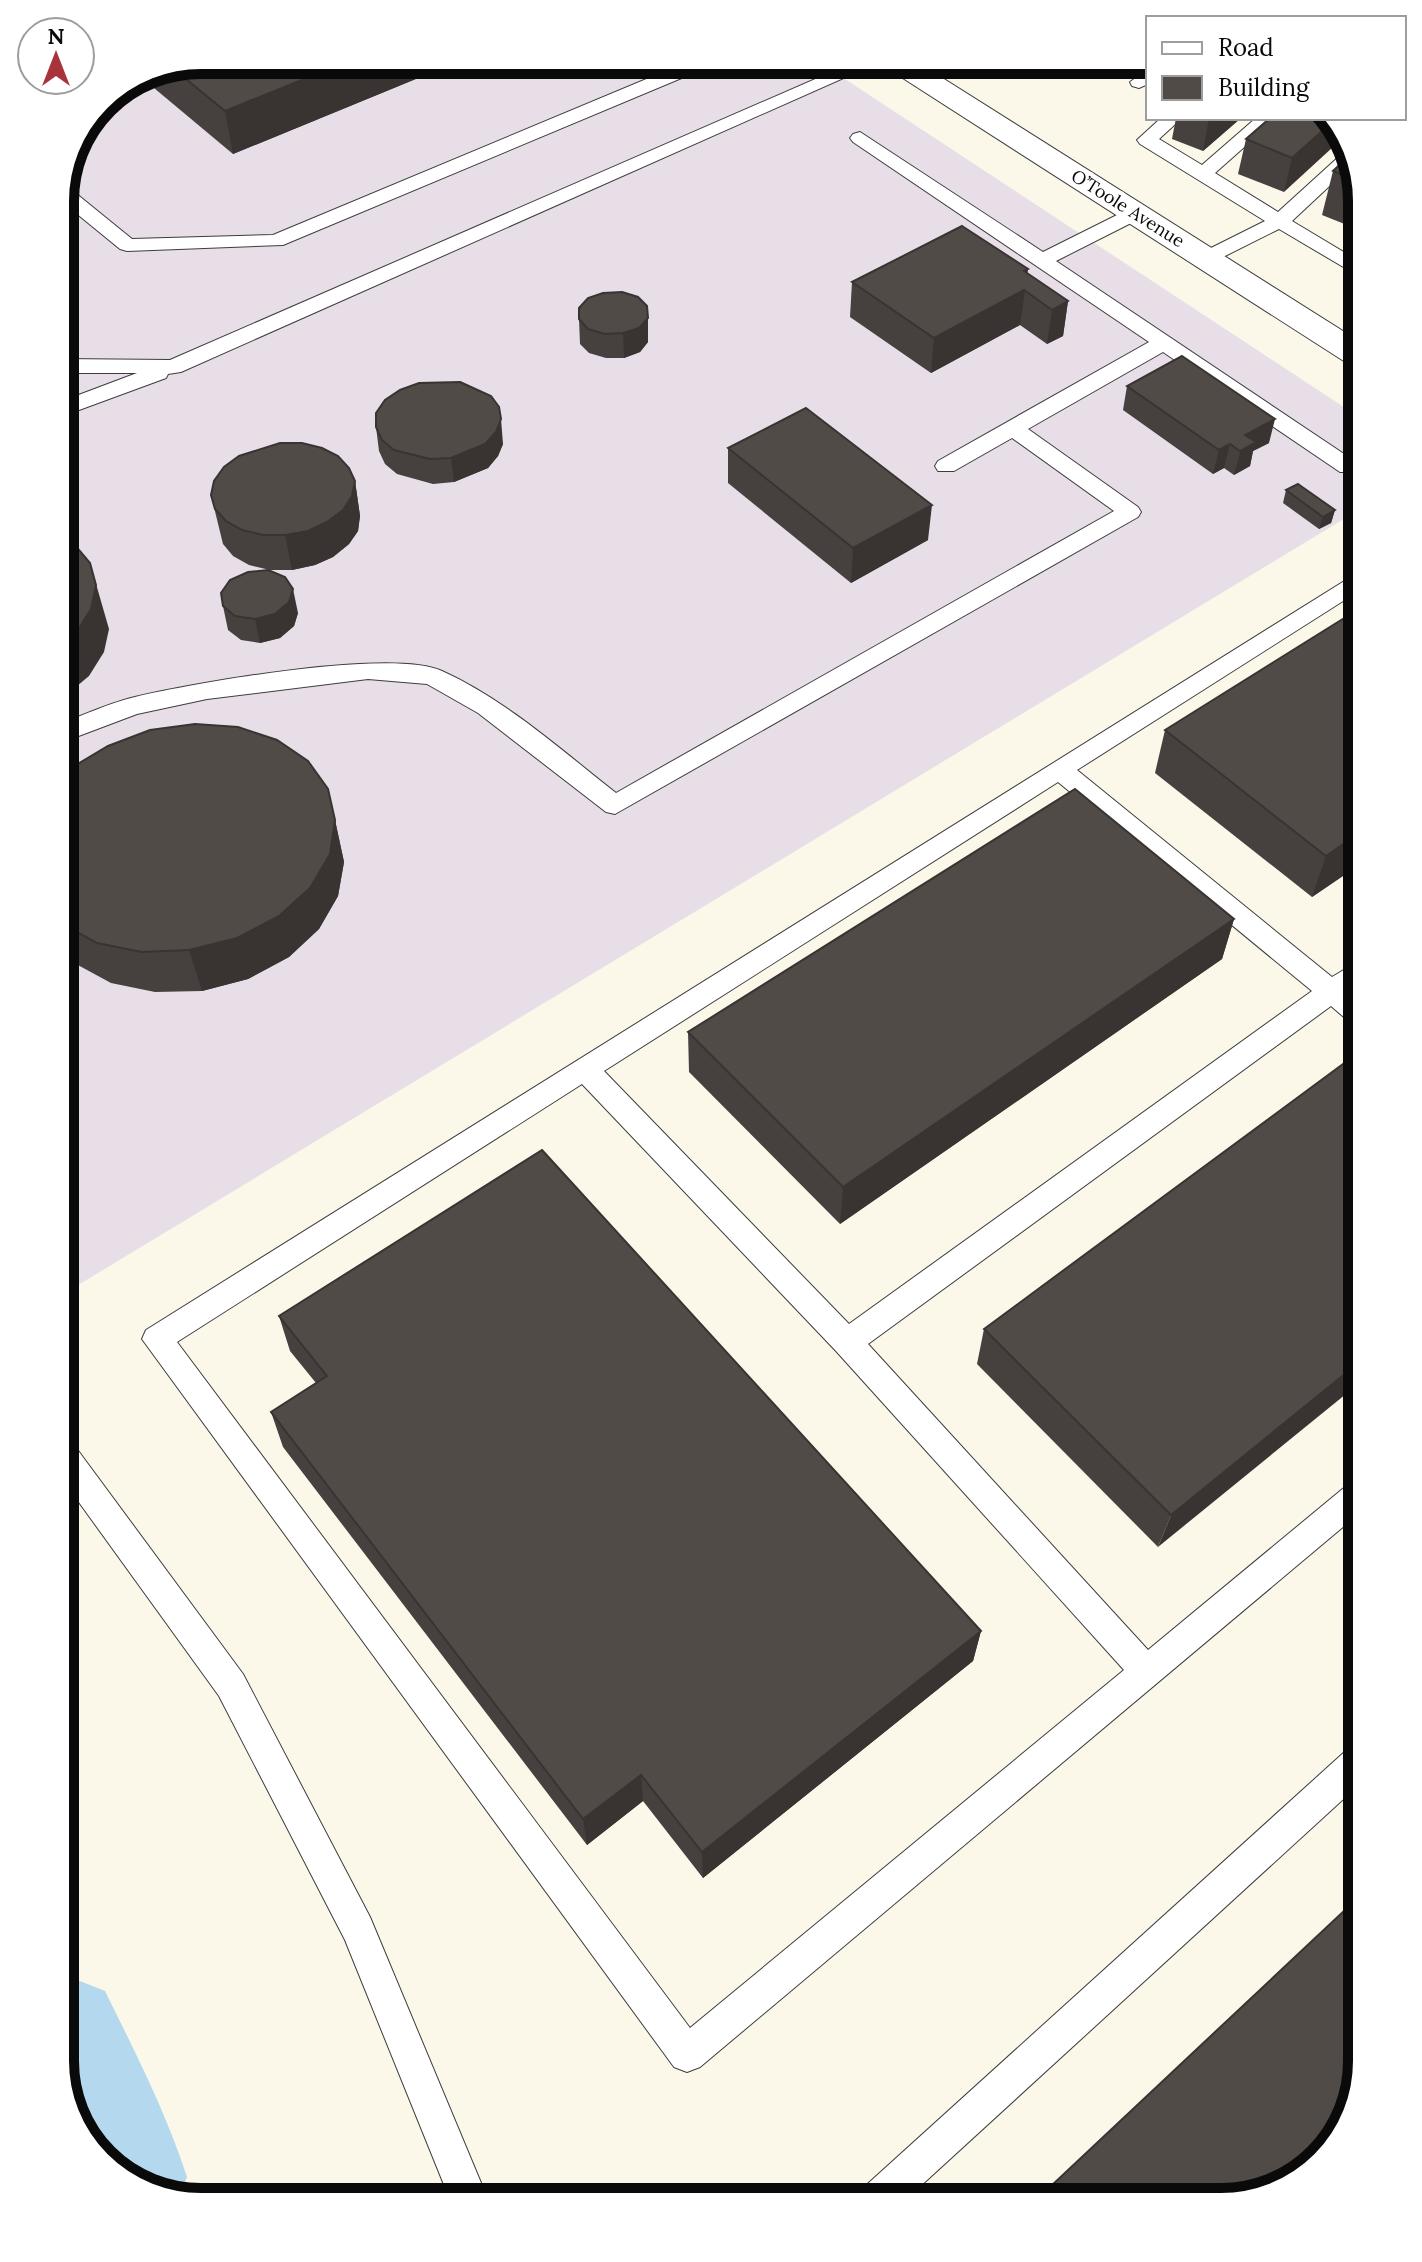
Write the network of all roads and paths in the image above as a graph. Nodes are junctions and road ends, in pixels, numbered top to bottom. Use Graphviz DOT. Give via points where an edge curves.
graph roads {
  1 [pos="675,74"];
  2 [pos="843,74"];
  3 [pos="916,74"];
  4 [pos="1170,120"];
  5 [pos="1265,120"];
  6 [pos="860,138"];
  7 [pos="1342,164"];
  8 [pos="1203,174"];
  9 [pos="74,202"];
  10 [pos="1136,213"];
  11 [pos="1280,221"];
  12 [pos="1206,258"];
  13 [pos="1041,261"];
  14 [pos="1348,261"];
  15 [pos="1163,343"];
  16 [pos="1348,349"];
  17 [pos="74,366"];
  18 [pos="173,367"];
  19 [pos="74,405"];
  20 [pos="1014,429"];
  21 [pos="946,466"];
  22 [pos="1348,467"];
  23 [pos="1348,587"];
  24 [pos="74,729"];
  25 [pos="1060,770"];
  26 [pos="1348,979"];
  27 [pos="1332,991"];
  28 [pos="1348,1004"];
  29 [pos="585,1069"];
  30 [pos="847,1342"];
  31 [pos="74,1470"];
  32 [pos="1348,1504"];
  33 [pos="1147,1672"];
  34 [pos="1348,1772"];
  35 [pos="464,2188"];
  36 [pos="890,2188"];
  1 -- 9 [label="lane" via="276,241 127,245"];
  2 -- 18 [label="lane"];
  3 -- 10 [label="street, O’Toole Avenue"];
  4 -- 8 [label="lane" via="1147,140"];
  5 -- 8 [label="lane"];
  6 -- 13 [label="lane"];
  7 -- 11 [label="lane"];
  8 -- 11 [label="lane"];
  10 -- 12 [label="street, O’Toole Avenue"];
  10 -- 13 [label="lane"];
  11 -- 12 [label="lane"];
  11 -- 14 [label="lane"];
  12 -- 16 [label="street, O’Toole Avenue"];
  13 -- 15 [label="lane"];
  15 -- 20 [label="lane"];
  15 -- 22 [label="lane"];
  17 -- 18 [label="lane"];
  18 -- 19 [label="lane"];
  20 -- 21 [label="lane"];
  20 -- 24 [label="lane" via="1130,512 615,805 487,707 432,676 368,671 207,691 133,706"];
  23 -- 25 [label="lane"];
  25 -- 27 [label="lane"];
  25 -- 29 [label="lane"];
  26 -- 27 [label="lane"];
  27 -- 28 [label="lane"];
  27 -- 30 [label="lane"];
  29 -- 30 [label="lane"];
  29 -- 33 [label="lane" via="157,1339 687,2054"];
  30 -- 33 [label="lane"];
  31 -- 35 [label="lane" via="231,1685 358,1929"];
  32 -- 33 [label="lane"];
  34 -- 36 [label="lane"];
}
